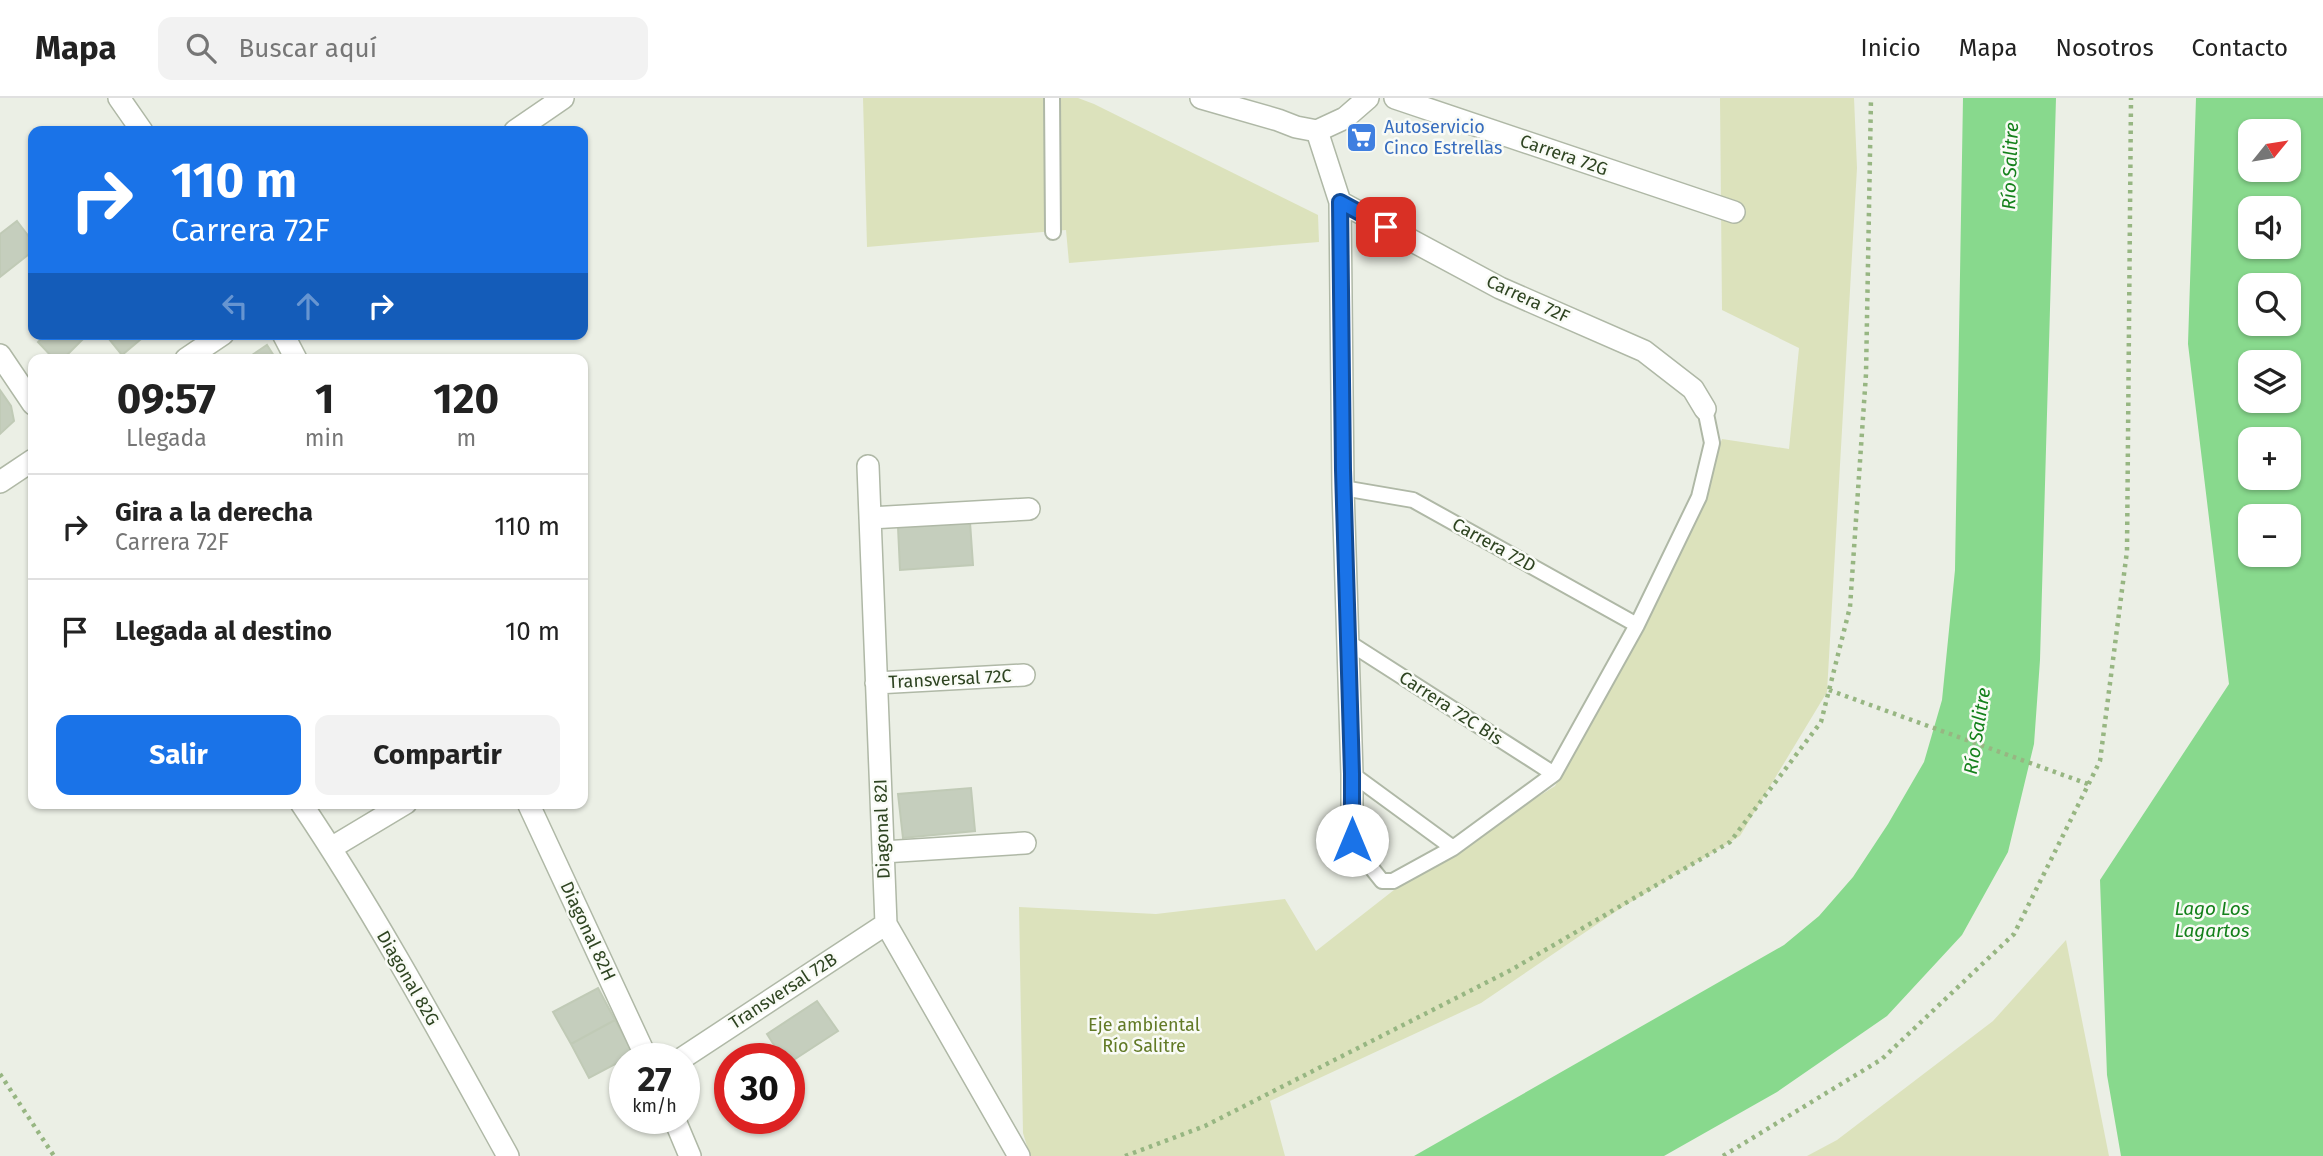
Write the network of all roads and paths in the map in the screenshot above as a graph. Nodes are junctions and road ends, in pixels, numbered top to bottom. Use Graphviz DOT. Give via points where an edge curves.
graph roads {
  1 [pos="118,98"];
  2 [pos="1052,98"];
  3 [pos="1201,98"];
  4 [pos="1368,98"];
  5 [pos="1395,98"];
  6 [pos="1871,98"];
  7 [pos="2131,98"];
  8 [pos="558,99"];
  9 [pos="138,126"];
  10 [pos="522,126"];
  11 [pos="1317,131"];
  12 [pos="1340,202"];
  13 [pos="1734,212"];
  14 [pos="1053,232"];
  15 [pos="214,340"];
  16 [pos="193,354"];
  17 [pos="0,355"];
  18 [pos="28,397"];
  19 [pos="1705,410"];
  20 [pos="28,463"];
  21 [pos="869,466"];
  22 [pos="0,482"];
  23 [pos="1343,488"];
  24 [pos="1029,509"];
  25 [pos="870,518"];
  26 [pos="1637,625"];
  27 [pos="1348,642"];
  28 [pos="1024,675"];
  29 [pos="876,683"];
  30 [pos="1829,690"];
  31 [pos="1352,774"];
  32 [pos="1554,774"];
  33 [pos="2088,784"];
  34 [pos="305,809"];
  35 [pos="395,809"];
  36 [pos="531,809"];
  37 [pos="1352,840"];
  38 [pos="1025,843"];
  39 [pos="331,848"];
  40 [pos="1453,848"];
  41 [pos="883,852"];
  42 [pos="886,924"];
  43 [pos="640,1043"];
  44 [pos="700,1046"];
  45 [pos="0,1074"];
  46 [pos="681,1134"];
  47 [pos="54,1156"];
  48 [pos="508,1156"];
  49 [pos="690,1156"];
  50 [pos="1019,1156"];
  51 [pos="1125,1156"];
  52 [pos="1723,1156"];
  1 -- 9 [label="street"];
  2 -- 14 [label="lane"];
  3 -- 11 [label="street"];
  4 -- 11 [label="street"];
  5 -- 13 [label="street, Carrera 72G"];
  6 -- 30 [label="path" via="1866,374 1855,539 1850,607"];
  7 -- 33 [label="path" via="2127,551 2100,761"];
  8 -- 10 [label="street"];
  11 -- 12 [label="street"];
  12 -- 19 [label="street, Carrera 72F" via="1500,288 1644,351 1693,390"];
  12 -- 23 [label="street"];
  15 -- 16 [label="street"];
  17 -- 18 [label="street"];
  19 -- 26 [label="lane" via="1712,443 1699,497"];
  20 -- 22 [label="street"];
  21 -- 25 [label="street, Diagonal 82I"];
  23 -- 26 [label="lane, Carrera 72D" via="1413,500"];
  23 -- 27 [label="street"];
  24 -- 25 [label="street"];
  25 -- 29 [label="street, Diagonal 82I"];
  26 -- 32 [label="lane"];
  27 -- 31 [label="street"];
  27 -- 32 [label="lane, Carrera 72C Bis"];
  28 -- 29 [label="street, Transversal 72C"];
  29 -- 41 [label="street, Diagonal 82I"];
  30 -- 33 [label="path"];
  30 -- 51 [label="path" via="1821,722 1730,842 1511,970 1205,1126"];
  31 -- 37 [label="street"];
  31 -- 40 [label="lane"];
  32 -- 40 [label="lane"];
  33 -- 52 [label="path" via="2014,934 1882,1059"];
  34 -- 39 [label="street, Diagonal 82G"];
  35 -- 39 [label="street"];
  36 -- 43 [label="street, Diagonal 82H"];
  37 -- 40 [label="lane" via="1387,883"];
  38 -- 41 [label="street"];
  39 -- 48 [label="street, Diagonal 82G"];
  41 -- 42 [label="street, Diagonal 82I"];
  42 -- 44 [label="street, Transversal 72B"];
  42 -- 50 [label="street, Diagonal 82I"];
  45 -- 47 [label="path"];
  46 -- 49 [label="street"];
}
